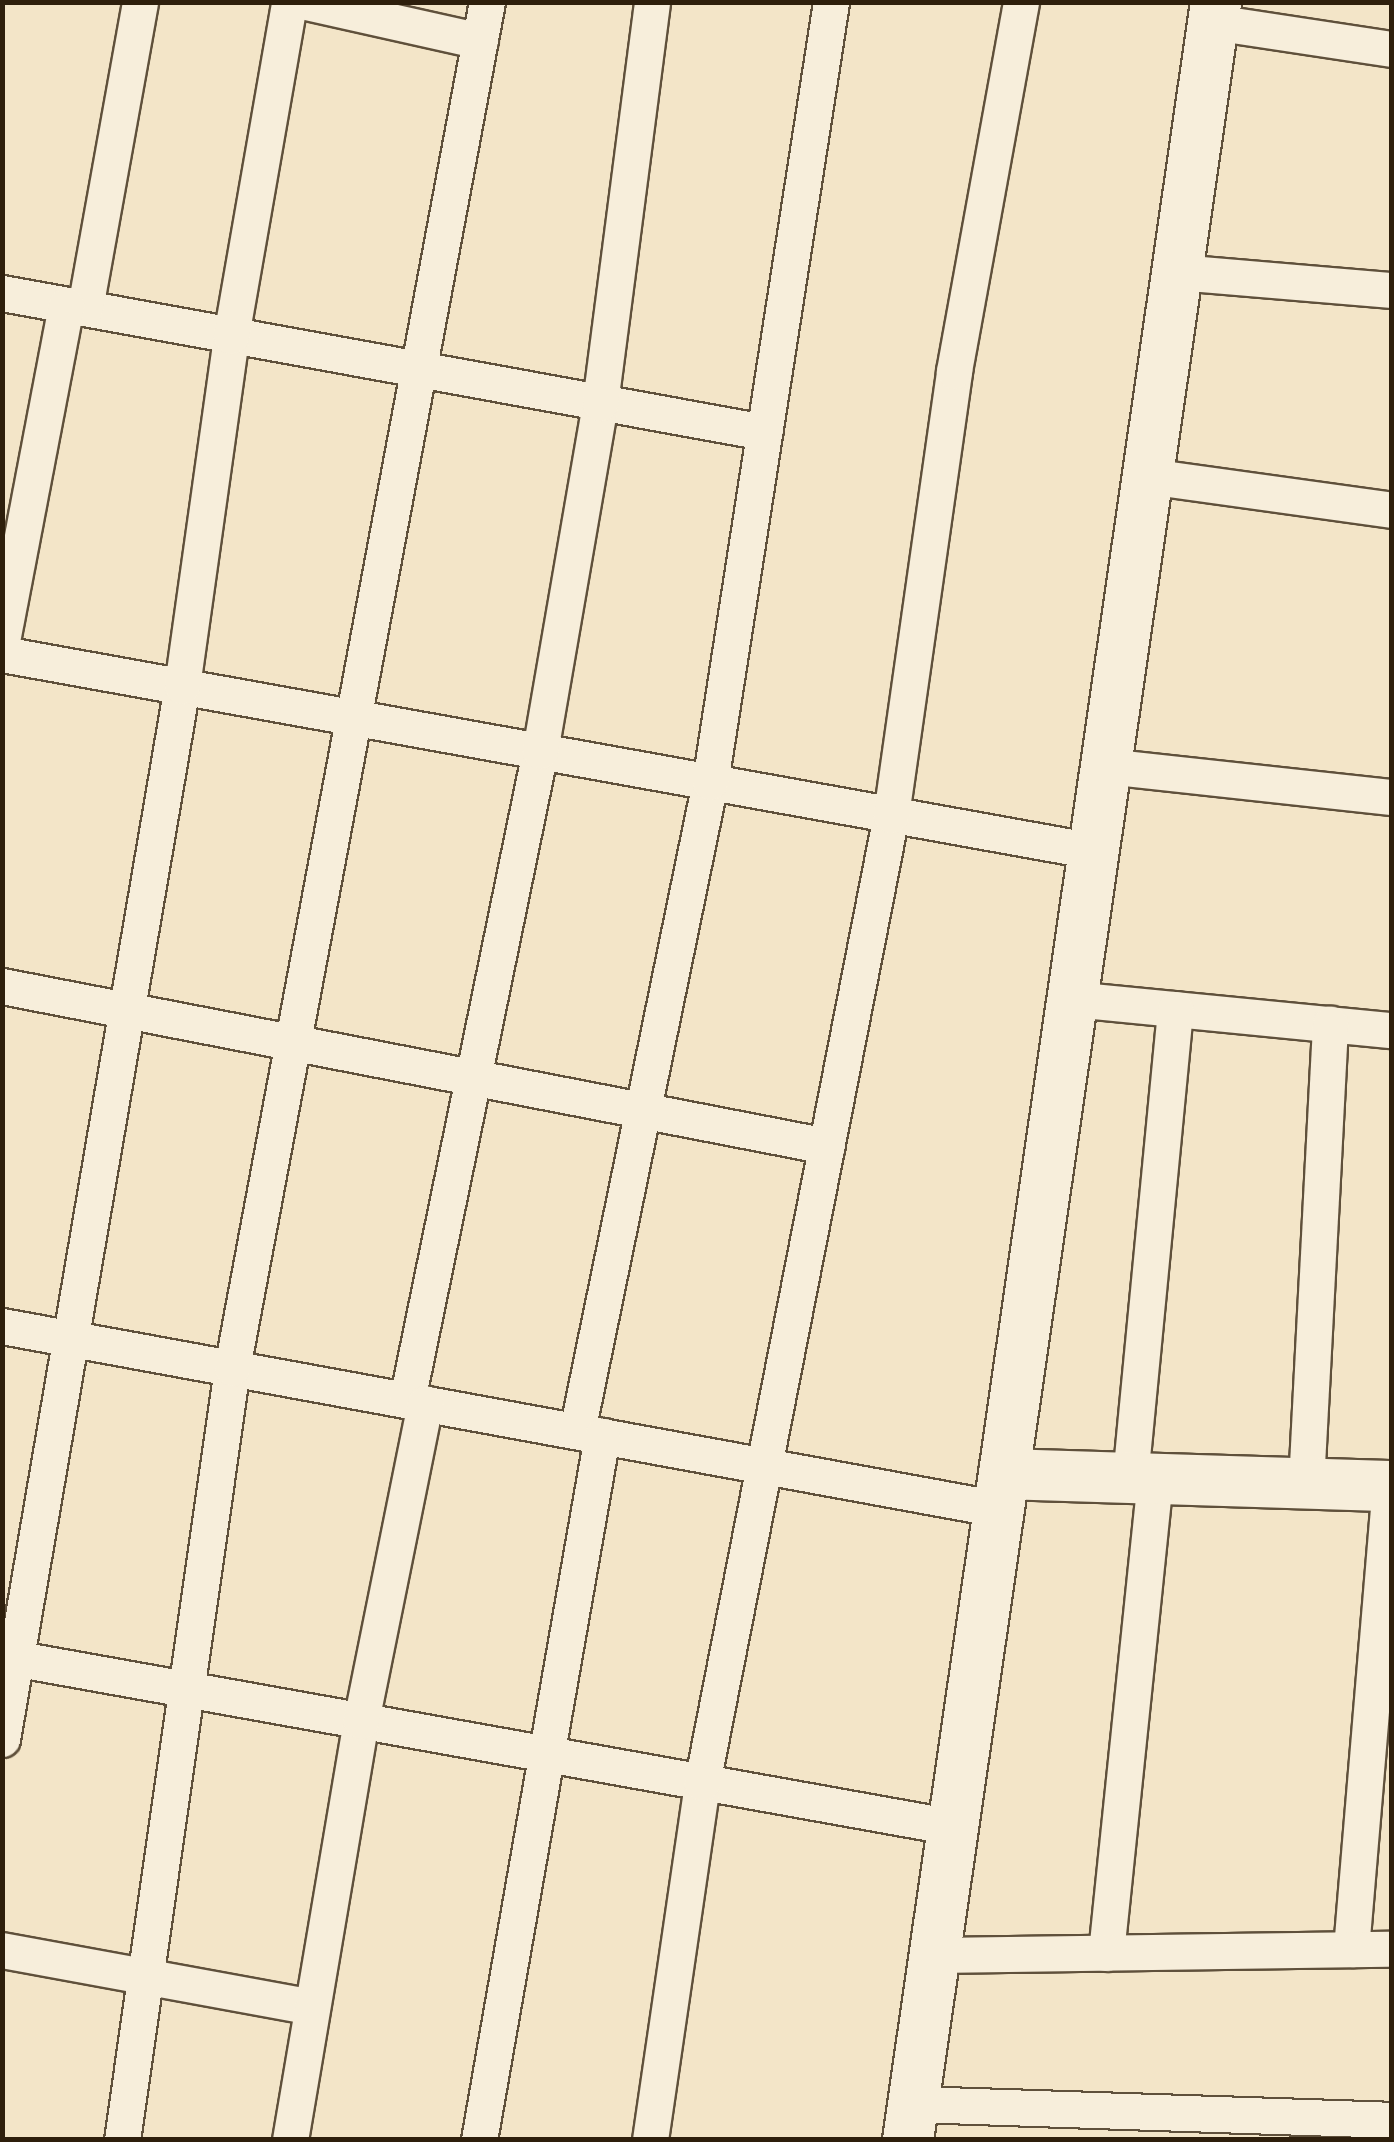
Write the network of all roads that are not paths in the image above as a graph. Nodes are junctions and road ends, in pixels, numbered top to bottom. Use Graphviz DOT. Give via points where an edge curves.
graph roads {
  1 [pos="140,2"];
  2 [pos="290,2"];
  3 [pos="306,2"];
  4 [pos="487,2"];
  5 [pos="652,2"];
  6 [pos="831,2"];
  7 [pos="1021,2"];
  8 [pos="1214,12"];
  9 [pos="480,40"];
  10 [pos="1392,49"];
  11 [pos="1177,272"];
  12 [pos="1392,290"];
  13 [pos="2,294"];
  14 [pos="76,307"];
  15 [pos="231,336"];
  16 [pos="422,372"];
  17 [pos="600,403"];
  18 [pos="764,432"];
  19 [pos="1148,476"];
  20 [pos="1392,510"];
  21 [pos="2,642"];
  22 [pos="2,654"];
  23 [pos="182,686"];
  24 [pos="358,718"];
  25 [pos="540,751"];
  26 [pos="1106,766"];
  27 [pos="710,782"];
  28 [pos="1392,797"];
  29 [pos="892,815"];
  30 [pos="1094,852"];
  31 [pos="2,986"];
  32 [pos="1073,999"];
  33 [pos="1175,1009"];
  34 [pos="126,1010"];
  35 [pos="1330,1024"];
  36 [pos="1392,1030"];
  37 [pos="296,1043"];
  38 [pos="475,1078"];
  39 [pos="644,1110"];
  40 [pos="827,1146"];
  41 [pos="2,1326"];
  42 [pos="72,1338"];
  43 [pos="232,1368"];
  44 [pos="416,1401"];
  45 [pos="589,1434"];
  46 [pos="764,1466"];
  47 [pos="1142,1479"];
  48 [pos="1306,1484"];
  49 [pos="1391,1486"];
  50 [pos="1002,1491"];
  51 [pos="9,1658"];
  52 [pos="184,1689"];
  53 [pos="361,1721"];
  54 [pos="2,1739"];
  55 [pos="542,1754"];
  56 [pos="702,1783"];
  57 [pos="953,1828"];
  58 [pos="1392,1948"];
  59 [pos="1350,1949"];
  60 [pos="2,1950"];
  61 [pos="1106,1953"];
  62 [pos="936,1955"];
  63 [pos="145,1975"];
  64 [pos="312,2007"];
  65 [pos="1392,2120"];
  66 [pos="911,2122"];
  67 [pos="122,2140"];
  68 [pos="290,2140"];
  69 [pos="479,2140"];
  70 [pos="650,2140"];
  1 -- 14 [label="street"];
  2 -- 15 [label="street"];
  3 -- 9 [label="street"];
  4 -- 9 [label="street"];
  5 -- 17 [label="street"];
  6 -- 18 [label="street"];
  7 -- 29 [label="street" via="954,371"];
  8 -- 10 [label="street"];
  8 -- 11 [label="street"];
  9 -- 16 [label="street"];
  11 -- 12 [label="street"];
  11 -- 19 [label="street"];
  13 -- 14 [label="street"];
  14 -- 15 [label="street"];
  14 -- 21 [label="street"];
  15 -- 16 [label="street"];
  15 -- 23 [label="street"];
  16 -- 17 [label="street"];
  16 -- 24 [label="street"];
  17 -- 18 [label="street"];
  17 -- 25 [label="street"];
  18 -- 27 [label="street"];
  19 -- 20 [label="street"];
  19 -- 26 [label="street"];
  22 -- 23 [label="street"];
  23 -- 24 [label="street"];
  23 -- 34 [label="street"];
  24 -- 25 [label="street"];
  24 -- 37 [label="street"];
  25 -- 27 [label="street"];
  25 -- 38 [label="street"];
  26 -- 28 [label="street"];
  26 -- 30 [label="street"];
  27 -- 29 [label="street"];
  27 -- 39 [label="street"];
  29 -- 30 [label="street"];
  29 -- 40 [label="street"];
  30 -- 32 [label="street"];
  31 -- 34 [label="street"];
  32 -- 33 [label="street"];
  32 -- 50 [label="street"];
  33 -- 35 [label="street"];
  33 -- 47 [label="street"];
  34 -- 37 [label="street"];
  34 -- 42 [label="street"];
  35 -- 36 [label="street"];
  35 -- 48 [label="street"];
  37 -- 38 [label="street"];
  37 -- 43 [label="street"];
  38 -- 39 [label="street"];
  38 -- 44 [label="street"];
  39 -- 40 [label="street"];
  39 -- 45 [label="street"];
  40 -- 46 [label="street"];
  41 -- 42 [label="street"];
  42 -- 43 [label="street"];
  42 -- 51 [label="street"];
  43 -- 44 [label="street"];
  43 -- 52 [label="street"];
  44 -- 45 [label="street"];
  44 -- 53 [label="street"];
  45 -- 46 [label="street"];
  45 -- 55 [label="street"];
  46 -- 50 [label="street"];
  46 -- 56 [label="street"];
  47 -- 48 [label="street"];
  47 -- 50 [label="street"];
  47 -- 61 [label="street"];
  48 -- 49 [label="street"];
  49 -- 59 [label="street"];
  50 -- 57 [label="street"];
  51 -- 52 [label="street"];
  51 -- 54 [label="street"];
  52 -- 53 [label="street"];
  52 -- 63 [label="street"];
  53 -- 55 [label="street"];
  53 -- 64 [label="street"];
  55 -- 56 [label="street"];
  55 -- 69 [label="street"];
  56 -- 57 [label="street"];
  56 -- 70 [label="street"];
  57 -- 62 [label="street"];
  58 -- 59 [label="street"];
  59 -- 61 [label="street"];
  60 -- 63 [label="street"];
  61 -- 62 [label="street"];
  62 -- 66 [label="street"];
  63 -- 64 [label="street"];
  63 -- 67 [label="street"];
  64 -- 68 [label="street"];
  65 -- 66 [label="street"];
}
